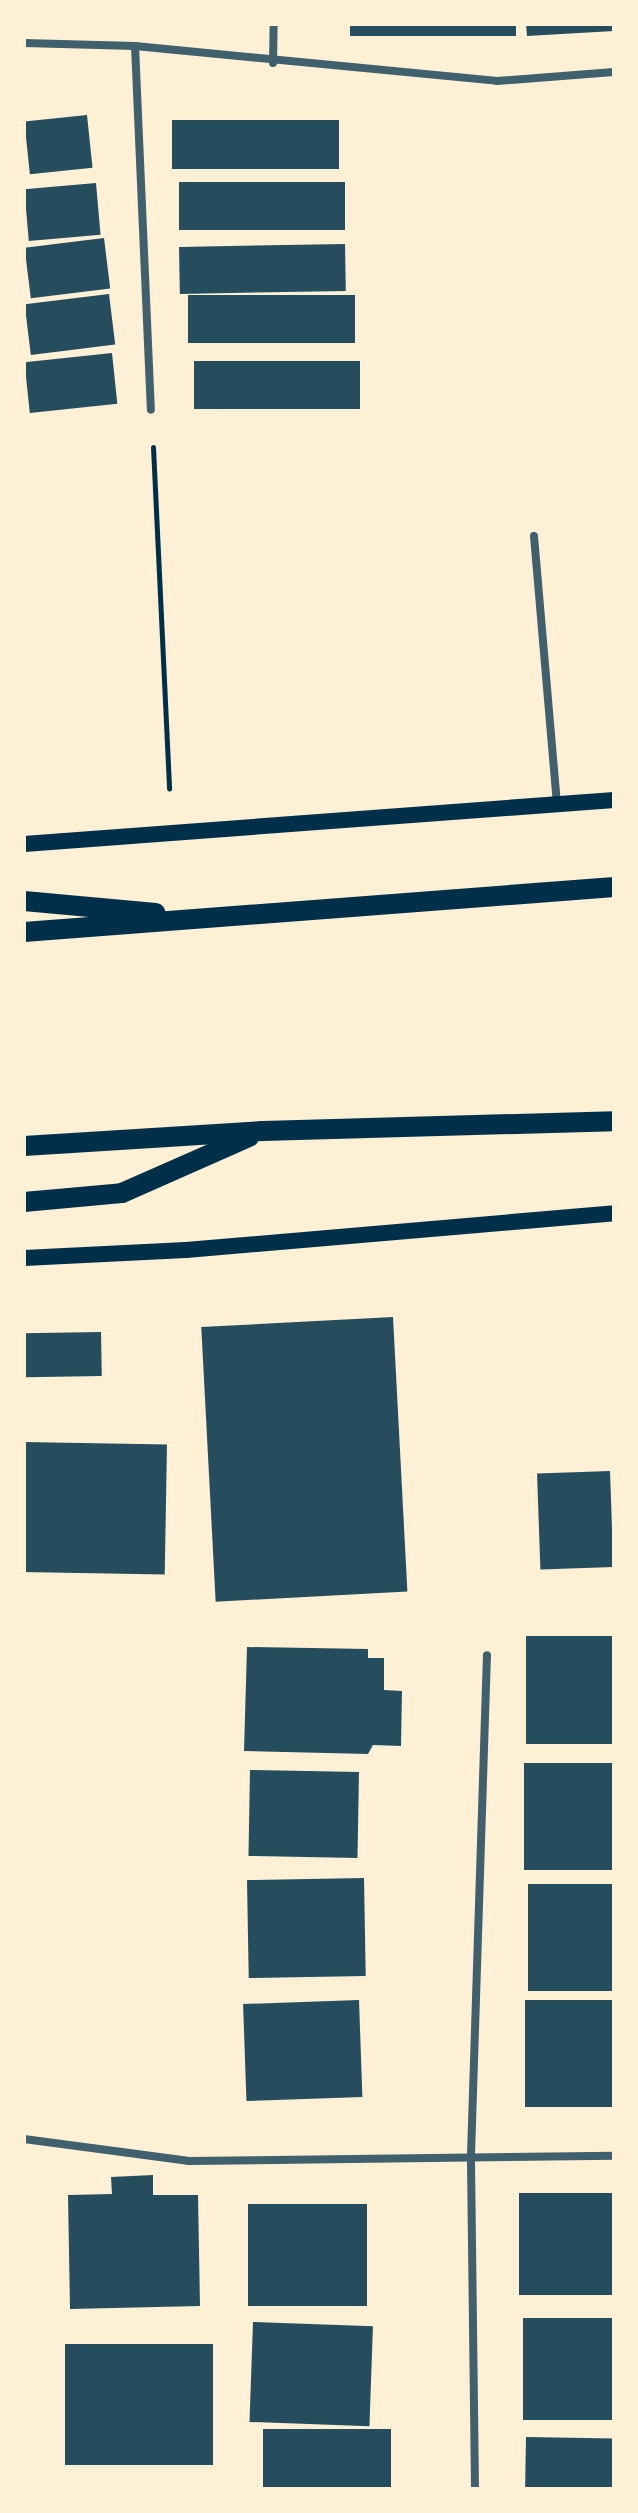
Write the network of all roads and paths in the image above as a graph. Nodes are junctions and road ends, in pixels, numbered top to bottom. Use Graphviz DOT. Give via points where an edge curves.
graph roads {
  1 [pos="274,24"];
  2 [pos="24,43"];
  3 [pos="135,46"];
  4 [pos="273,63"];
  5 [pos="614,72"];
  6 [pos="151,410"];
  7 [pos="534,536"];
  8 [pos="614,800"];
  9 [pos="557,805"];
  10 [pos="171,834"];
  11 [pos="24,844"];
  12 [pos="614,887"];
  13 [pos="24,901"];
  14 [pos="211,918"];
  15 [pos="24,932"];
  16 [pos="614,1121"];
  17 [pos="263,1131"];
  18 [pos="24,1146"];
  19 [pos="24,1202"];
  20 [pos="614,1213"];
  21 [pos="24,1258"];
  22 [pos="487,1655"];
  23 [pos="24,2139"];
  24 [pos="471,2155"];
  25 [pos="614,2156"];
  26 [pos="475,2489"];
  1 -- 4 [label="street"];
  2 -- 3 [label="street"];
  3 -- 4 [label="street"];
  3 -- 6 [label="street"];
  4 -- 5 [label="street" via="497,81"];
  6 -- 10 [label="path"];
  7 -- 9 [label="street"];
  8 -- 9 [label="main road"];
  9 -- 10 [label="main road"];
  10 -- 11 [label="main road"];
  12 -- 14 [label="main road"];
  13 -- 14 [label="main road"];
  14 -- 15 [label="main road"];
  16 -- 17 [label="main road"];
  17 -- 18 [label="main road"];
  17 -- 19 [label="main road" via="122,1193"];
  20 -- 21 [label="main road" via="186,1250"];
  22 -- 24 [label="street"];
  23 -- 24 [label="street" via="188,2161"];
  24 -- 25 [label="street"];
  24 -- 26 [label="street"];
}
